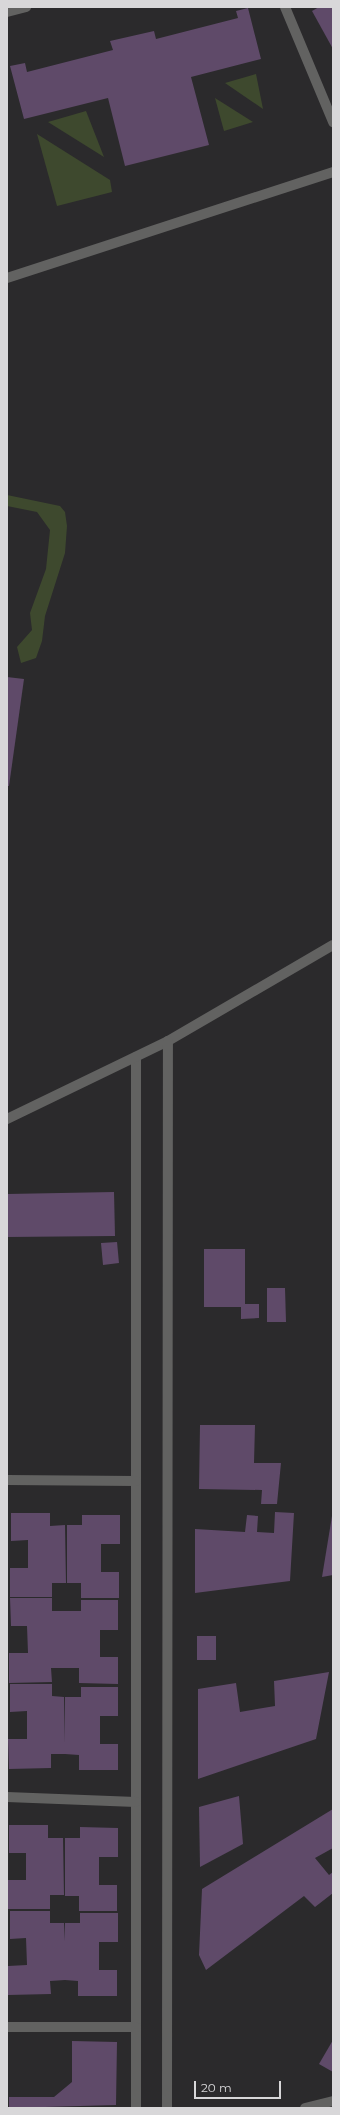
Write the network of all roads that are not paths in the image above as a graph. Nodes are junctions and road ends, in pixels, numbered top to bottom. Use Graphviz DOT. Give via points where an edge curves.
graph roads {
  1 [pos="26,7"];
  2 [pos="285,7"];
  3 [pos="7,12"];
  4 [pos="333,122"];
  5 [pos="333,172"];
  6 [pos="7,278"];
  7 [pos="333,945"];
  8 [pos="168,1041"];
  9 [pos="136,1057"];
  10 [pos="7,1119"];
  11 [pos="7,1480"];
  12 [pos="136,1481"];
  13 [pos="7,1798"];
  14 [pos="136,1802"];
  15 [pos="7,2027"];
  16 [pos="136,2027"];
  17 [pos="333,2100"];
  18 [pos="136,2108"];
  19 [pos="167,2108"];
  20 [pos="305,2108"];
  1 -- 3 [label="street"];
  2 -- 4 [label="street"];
  5 -- 6 [label="street"];
  7 -- 8 [label="street"];
  8 -- 9 [label="street"];
  8 -- 19 [label="street"];
  9 -- 10 [label="street"];
  9 -- 12 [label="street"];
  11 -- 12 [label="street"];
  12 -- 14 [label="street"];
  13 -- 14 [label="street"];
  14 -- 16 [label="street"];
  15 -- 16 [label="street"];
  16 -- 18 [label="street"];
  17 -- 20 [label="street"];
}
